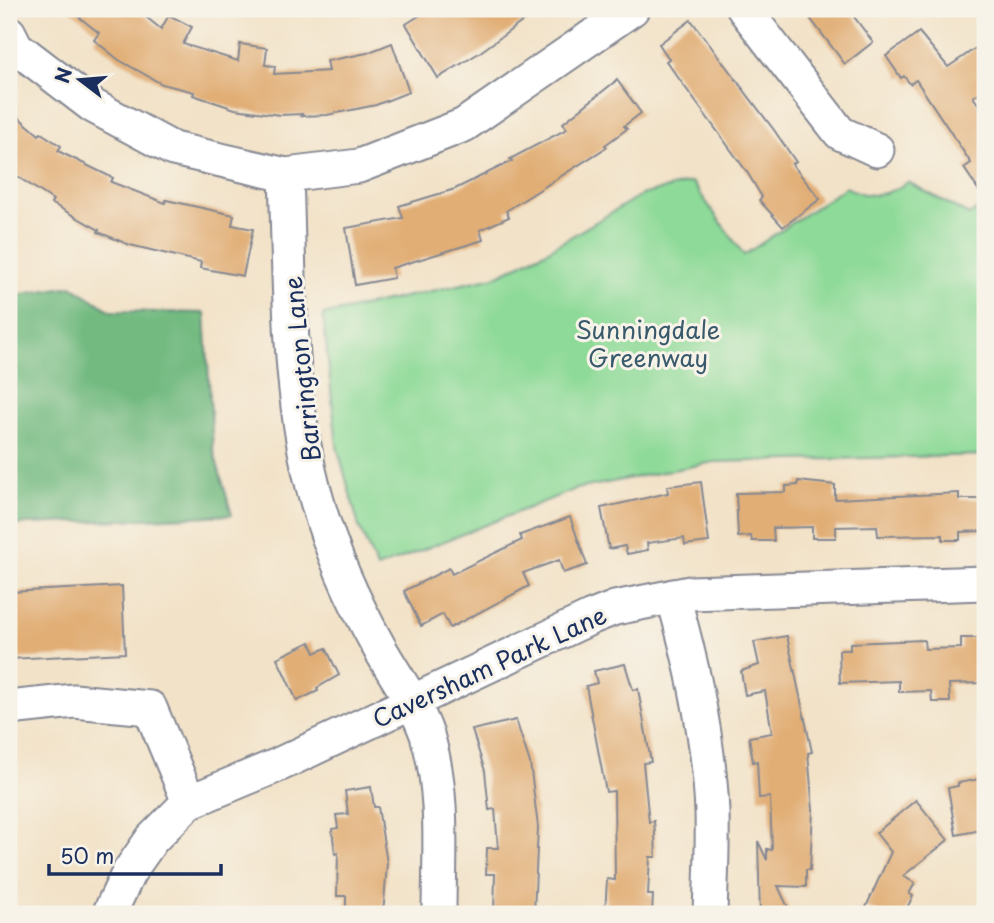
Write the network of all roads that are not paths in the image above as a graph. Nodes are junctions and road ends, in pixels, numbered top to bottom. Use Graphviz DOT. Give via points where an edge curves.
graph roads {
  1 [pos="632,9"];
  2 [pos="744,9"];
  3 [pos="9,33"];
  4 [pos="877,150"];
  5 [pos="286,175"];
  6 [pos="985,583"];
  7 [pos="673,596"];
  8 [pos="411,701"];
  9 [pos="9,708"];
  10 [pos="189,802"];
  11 [pos="109,914"];
  12 [pos="439,914"];
  13 [pos="710,914"];
  1 -- 5 [label="street" via="464,125 359,166"];
  2 -- 4 [label="street" via="840,133"];
  3 -- 5 [label="street" via="16,47 93,106 173,149"];
  5 -- 8 [label="street, Barrington Lane" via="300,416 317,500 378,646"];
  6 -- 7 [label="street, Caversham Park Lane"];
  7 -- 8 [label="street, Caversham Park Lane" via="592,617"];
  7 -- 13 [label="street" via="687,646 708,764"];
  8 -- 10 [label="street, Caversham Park Lane"];
  8 -- 12 [label="street, Barrington Lane" via="433,757"];
  9 -- 10 [label="street" via="74,701 150,708"];
  10 -- 11 [label="street, Caversham Park Lane" via="152,839 129,872"];
}
